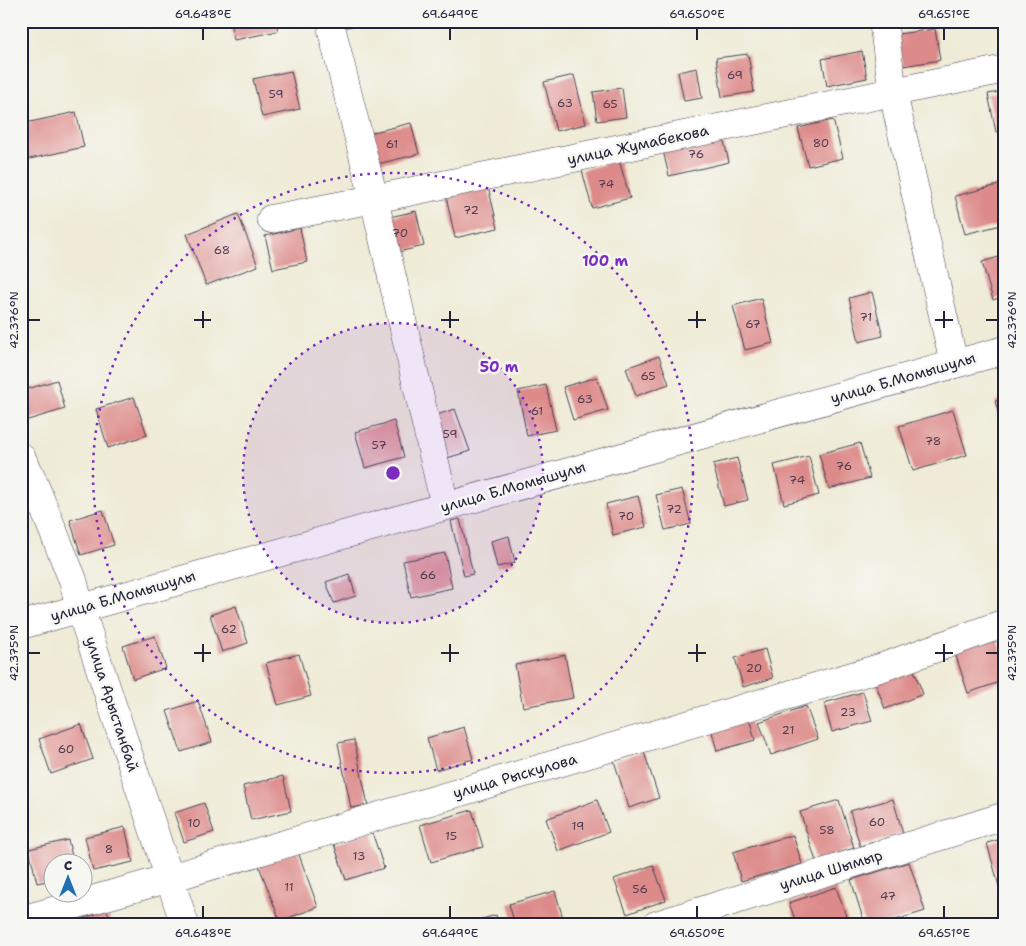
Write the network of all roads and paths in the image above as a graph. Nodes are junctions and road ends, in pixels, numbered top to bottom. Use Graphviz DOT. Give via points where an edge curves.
graph roads {
  1 [pos="882,21"];
  2 [pos="332,31"];
  3 [pos="1005,69"];
  4 [pos="893,93"];
  5 [pos="374,199"];
  6 [pos="271,219"];
  7 [pos="1005,350"];
  8 [pos="954,364"];
  9 [pos="21,457"];
  10 [pos="445,506"];
  11 [pos="80,608"];
  12 [pos="1005,624"];
  13 [pos="21,625"];
  14 [pos="1005,816"];
  15 [pos="170,878"];
  16 [pos="21,920"];
  17 [pos="185,925"];
  18 [pos="656,925"];
  1 -- 4 [label="street"];
  2 -- 5 [label="street"];
  3 -- 4 [label="street, улица Жумабекова"];
  4 -- 5 [label="street, улица Жумабекова"];
  4 -- 8 [label="street"];
  5 -- 6 [label="street, улица Жумабекова"];
  5 -- 10 [label="street"];
  7 -- 8 [label="street, улица Б.Момышулы"];
  8 -- 10 [label="street, улица Б.Момышулы"];
  9 -- 11 [label="street, улица Арыстанбай" via="73,580"];
  10 -- 11 [label="street, улица Б.Момышулы"];
  11 -- 13 [label="street, улица Б.Момышулы"];
  11 -- 15 [label="street, улица Арыстанбай"];
  12 -- 15 [label="street, улица Рыскулова" via="883,667"];
  14 -- 18 [label="street, улица Шымыр"];
  15 -- 16 [label="street, улица Рыскулова"];
  15 -- 17 [label="street, улица Арыстанбай"];
}
